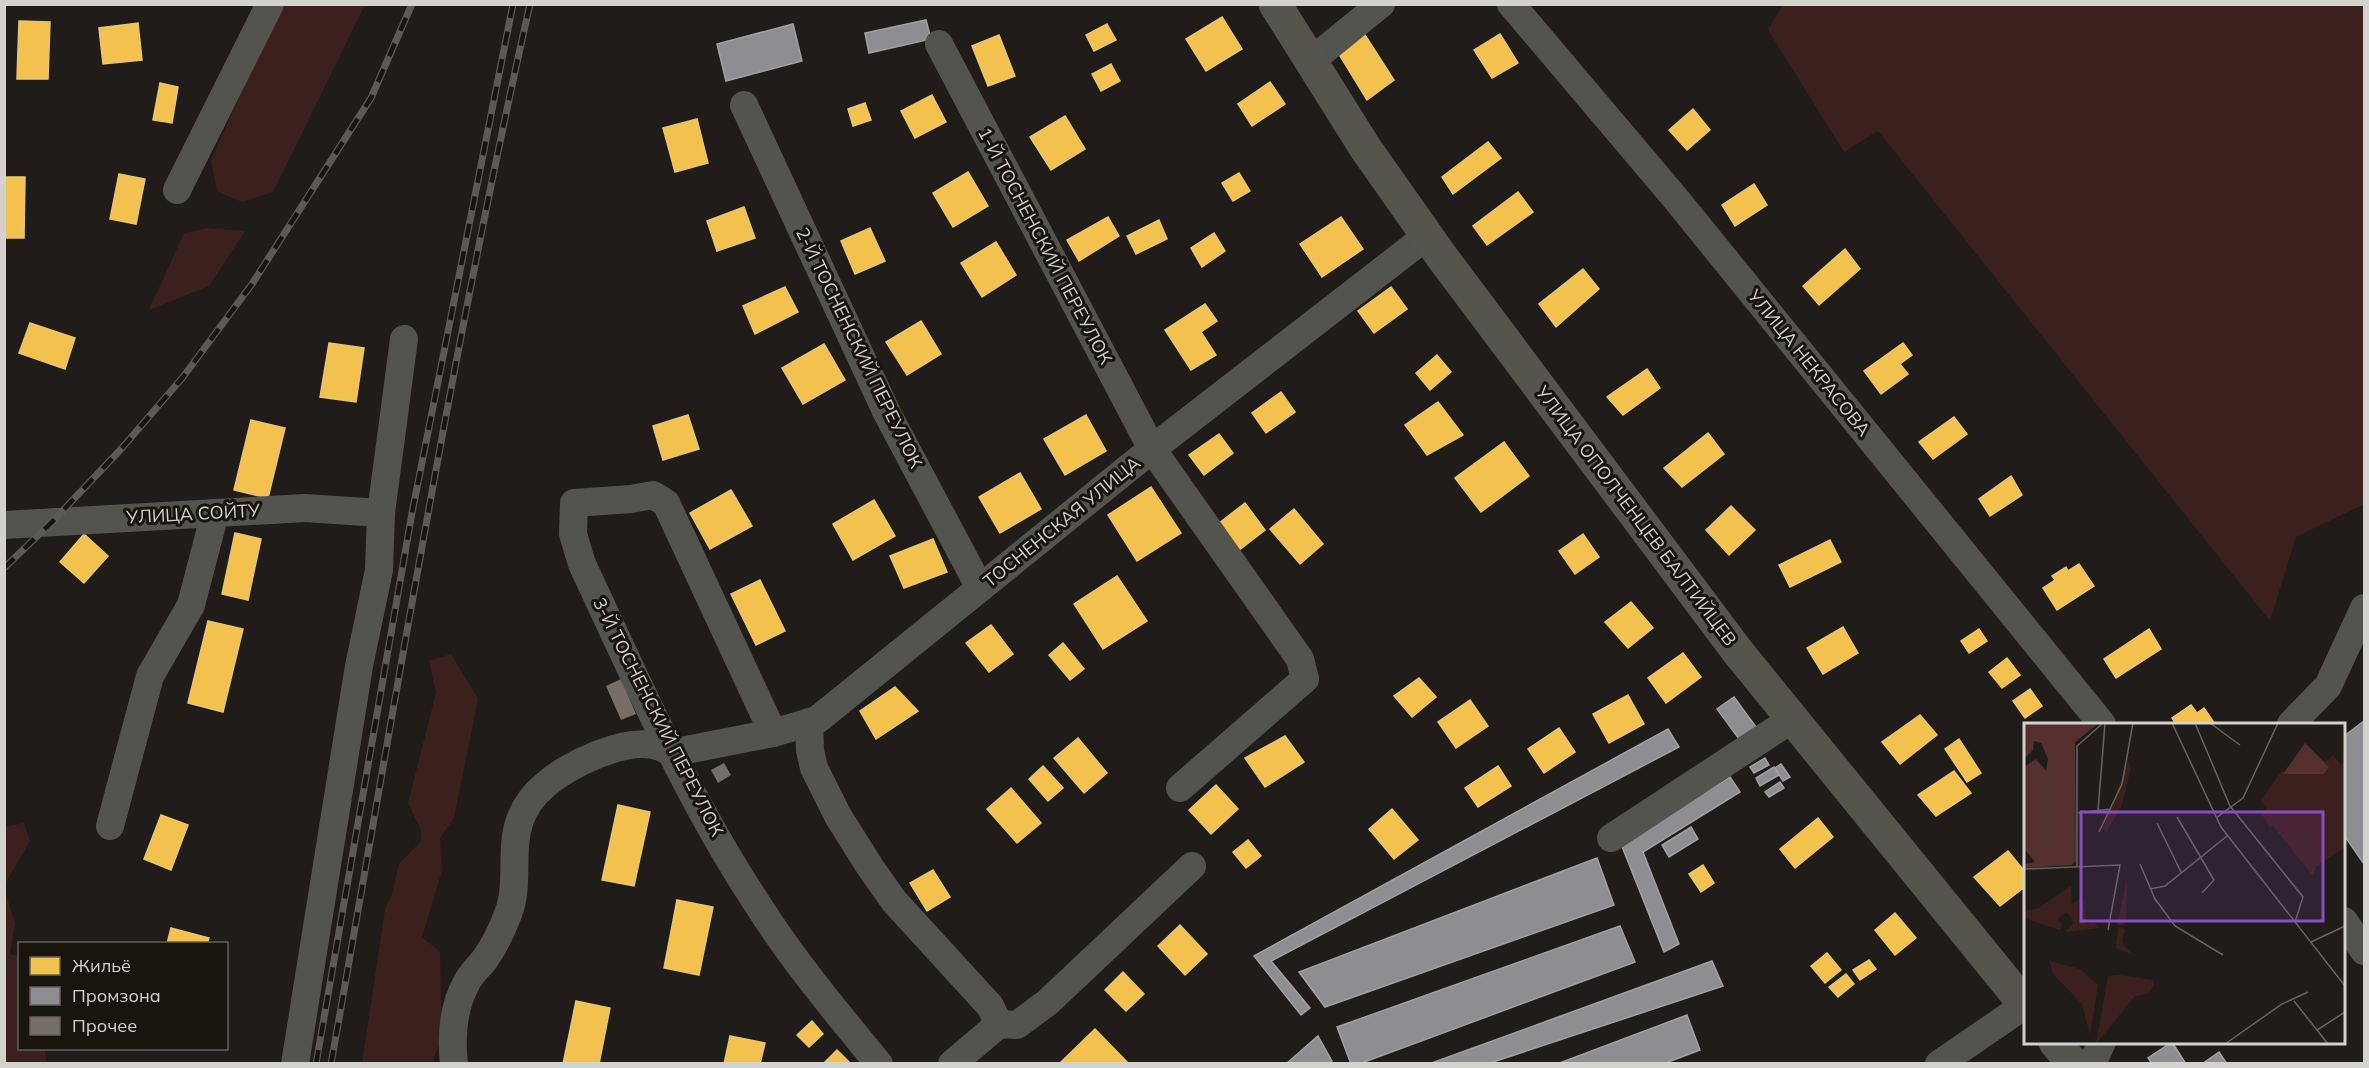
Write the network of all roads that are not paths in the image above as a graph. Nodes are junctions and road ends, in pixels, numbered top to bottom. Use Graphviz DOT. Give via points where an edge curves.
graph roads {
  1 [pos="270,4"];
  2 [pos="1275,4"];
  3 [pos="1381,4"];
  4 [pos="1511,4"];
  5 [pos="939,44"];
  6 [pos="1311,61"];
  7 [pos="744,105"];
  8 [pos="177,190"];
  9 [pos="1428,235"];
  10 [pos="404,339"];
  11 [pos="1152,449"];
  12 [pos="215,513"];
  13 [pos="381,513"];
  14 [pos="4,525"];
  15 [pos="980,588"];
  16 [pos="2364,608"];
  17 [pos="1792,719"];
  18 [pos="809,722"];
  19 [pos="2101,723"];
  20 [pos="2292,723"];
  21 [pos="773,733"];
  22 [pos="671,753"];
  23 [pos="1180,788"];
  24 [pos="110,826"];
  25 [pos="1611,838"];
  26 [pos="1192,866"];
  27 [pos="2345,924"];
  28 [pos="2364,951"];
  29 [pos="2024,1005"];
  30 [pos="2024,1007"];
  31 [pos="999,1024"];
  32 [pos="2057,1044"];
  33 [pos="2101,1044"];
  34 [pos="295,1064"];
  35 [pos="454,1064"];
  36 [pos="879,1064"];
  37 [pos="952,1064"];
  38 [pos="1939,1064"];
  39 [pos="2073,1064"];
  40 [pos="2092,1064"];
  1 -- 8 [label="street"];
  2 -- 6 [label="main road, УЛИЦА ОПОЛЧЕНЦЕВ БАЛТИЙЦЕВ"];
  3 -- 6 [label="street"];
  4 -- 19 [label="street, УЛИЦА НЕКРАСОВА" via="1684,208"];
  5 -- 11 [label="street, 1-Й ТОСНЕНСКИЙ ПЕРЕУЛОК"];
  6 -- 9 [label="main road, УЛИЦА ОПОЛЧЕНЦЕВ БАЛТИЙЦЕВ" via="1366,149"];
  7 -- 15 [label="street, 2-Й ТОСНЕНСКИЙ ПЕРЕУЛОК" via="887,413"];
  9 -- 11 [label="street, ТОСНЕНСКАЯ УЛИЦА"];
  9 -- 17 [label="main road, УЛИЦА ОПОЛЧЕНЦЕВ БАЛТИЙЦЕВ"];
  10 -- 13 [label="street"];
  11 -- 15 [label="street, ТОСНЕНСКАЯ УЛИЦА"];
  11 -- 23 [label="street, 1-Й ТОСНЕНСКИЙ ПЕРЕУЛОК" via="1300,659 1305,679"];
  12 -- 13 [label="street, УЛИЦА СОЙТУ" via="305,508"];
  12 -- 14 [label="street, УЛИЦА СОЙТУ"];
  12 -- 24 [label="street" via="191,605 150,676"];
  13 -- 34 [label="street" via="379,570 359,666"];
  15 -- 18 [label="street, ТОСНЕНСКАЯ УЛИЦА" via="817,720"];
  16 -- 20 [label="street" via="2328,686"];
  17 -- 25 [label="street"];
  17 -- 29 [label="main road, УЛИЦА ОПОЛЧЕНЦЕВ БАЛТИЙЦЕВ"];
  18 -- 21 [label="street, ТОСНЕНСКАЯ УЛИЦА"];
  18 -- 31 [label="street" via="814,768 870,867 894,901 990,1006"];
  21 -- 22 [label="street, ТОСНЕНСКАЯ УЛИЦА"];
  21 -- 22 [label="street, 3-Й ТОСНЕНСКИЙ ПЕРЕУЛОК" via="666,503 653,495 574,503 573,534 582,564"];
  22 -- 35 [label="street" via="659,746 618,747 572,767 544,786 528,803 516,837 515,882 509,912 485,960 466,982 457,1005"];
  22 -- 36 [label="street, 3-Й ТОСНЕНСКИЙ ПЕРЕУЛОК" via="759,908"];
  26 -- 31 [label="street" via="1048,1002 1017,1024"];
  27 -- 28 [label="street"];
  30 -- 38 [label="street"];
  31 -- 37 [label="street"];
  32 -- 39 [label="main road"];
  33 -- 40 [label="street"];
}
